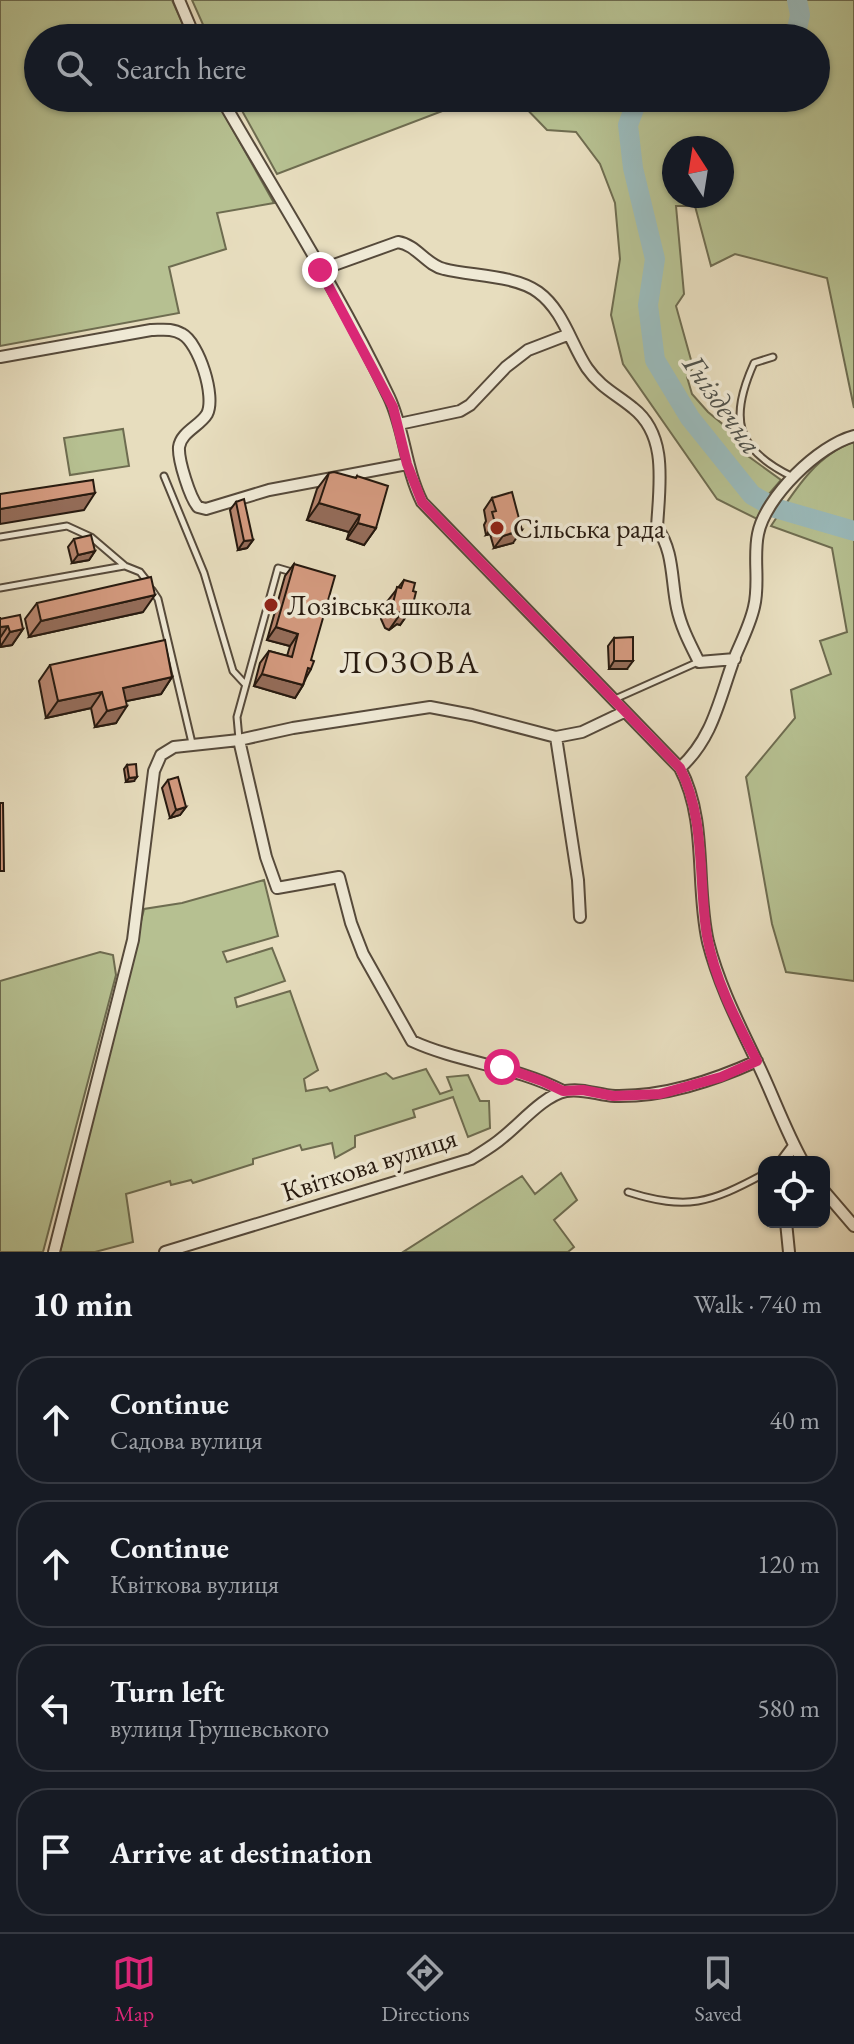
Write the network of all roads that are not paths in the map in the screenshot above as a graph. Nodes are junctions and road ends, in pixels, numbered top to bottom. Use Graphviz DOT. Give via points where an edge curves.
graph roads {
  1 [pos="173,0"];
  2 [pos="181,4"];
  3 [pos="189,24"];
  4 [pos="229,112"];
  5 [pos="320,270"];
  6 [pos="567,335"];
  7 [pos="0,357"];
  8 [pos="773,357"];
  9 [pos="399,424"];
  10 [pos="854,436"];
  11 [pos="407,464"];
  12 [pos="164,476"];
  13 [pos="793,477"];
  14 [pos="0,537"];
  15 [pos="125,566"];
  16 [pos="301,574"];
  17 [pos="0,588"];
  18 [pos="735,659"];
  19 [pos="699,662"];
  20 [pos="245,684"];
  21 [pos="612,700"];
  22 [pos="624,712"];
  23 [pos="556,737"];
  24 [pos="239,740"];
  25 [pos="192,743"];
  26 [pos="680,768"];
  27 [pos="580,917"];
  28 [pos="757,1061"];
  29 [pos="563,1091"];
  30 [pos="794,1146"];
  31 [pos="786,1156"];
  32 [pos="800,1156"];
  33 [pos="758,1177"];
  34 [pos="628,1192"];
  35 [pos="830,1198"];
  36 [pos="854,1226"];
  37 [pos="787,1228"];
  38 [pos="54,1252"];
  39 [pos="165,1252"];
  40 [pos="789,1252"];
  1 -- 2 [label="lane"];
  2 -- 3 [label="street"];
  4 -- 5 [label="street"];
  5 -- 6 [label="street" via="379,247 409,244 440,269 488,275 538,292 562,320"];
  5 -- 9 [label="street"];
  6 -- 9 [label="street" via="528,350 460,411"];
  6 -- 19 [label="street" via="601,385 644,417 653,432 660,478 657,528 669,551 686,636"];
  7 -- 11 [label="street" via="151,330 172,329 185,335 201,360 210,398 207,415 179,448 198,507"];
  8 -- 13 [label="lane" via="754,363 739,416 757,455"];
  9 -- 11 [label="street"];
  10 -- 13 [label="street" via="831,444"];
  11 -- 21 [label="street" via="432,514"];
  12 -- 20 [label="lane" via="204,573 233,671"];
  13 -- 18 [label="street" via="758,529 754,606"];
  14 -- 15 [label="lane" via="67,526 91,537"];
  15 -- 17 [label="lane"];
  15 -- 25 [label="lane" via="140,572 158,599"];
  16 -- 20 [label="lane" via="278,568"];
  18 -- 19 [label="street"];
  18 -- 26 [label="street" via="716,719"];
  19 -- 21 [label="lane"];
  20 -- 24 [label="lane" via="237,717"];
  21 -- 22 [label="street"];
  22 -- 23 [label="street" via="582,732"];
  22 -- 26 [label="street"];
  23 -- 24 [label="street" via="430,707"];
  23 -- 27 [label="street"];
  24 -- 25 [label="street"];
  24 -- 29 [label="street" via="277,888 339,877 363,954 412,1041"];
  25 -- 38 [label="street" via="161,755 154,771 133,940"];
  26 -- 28 [label="street" via="694,806 708,940 719,979"];
  28 -- 29 [label="street" via="660,1094"];
  28 -- 30 [label="street"];
  29 -- 39 [label="street, Квіткова вулиця" via="471,1159"];
  30 -- 31 [label="street"];
  30 -- 32 [label="street"];
  33 -- 34 [label="lane" via="700,1203 661,1202"];
  35 -- 36 [label="street"];
  37 -- 40 [label="street"];
}
